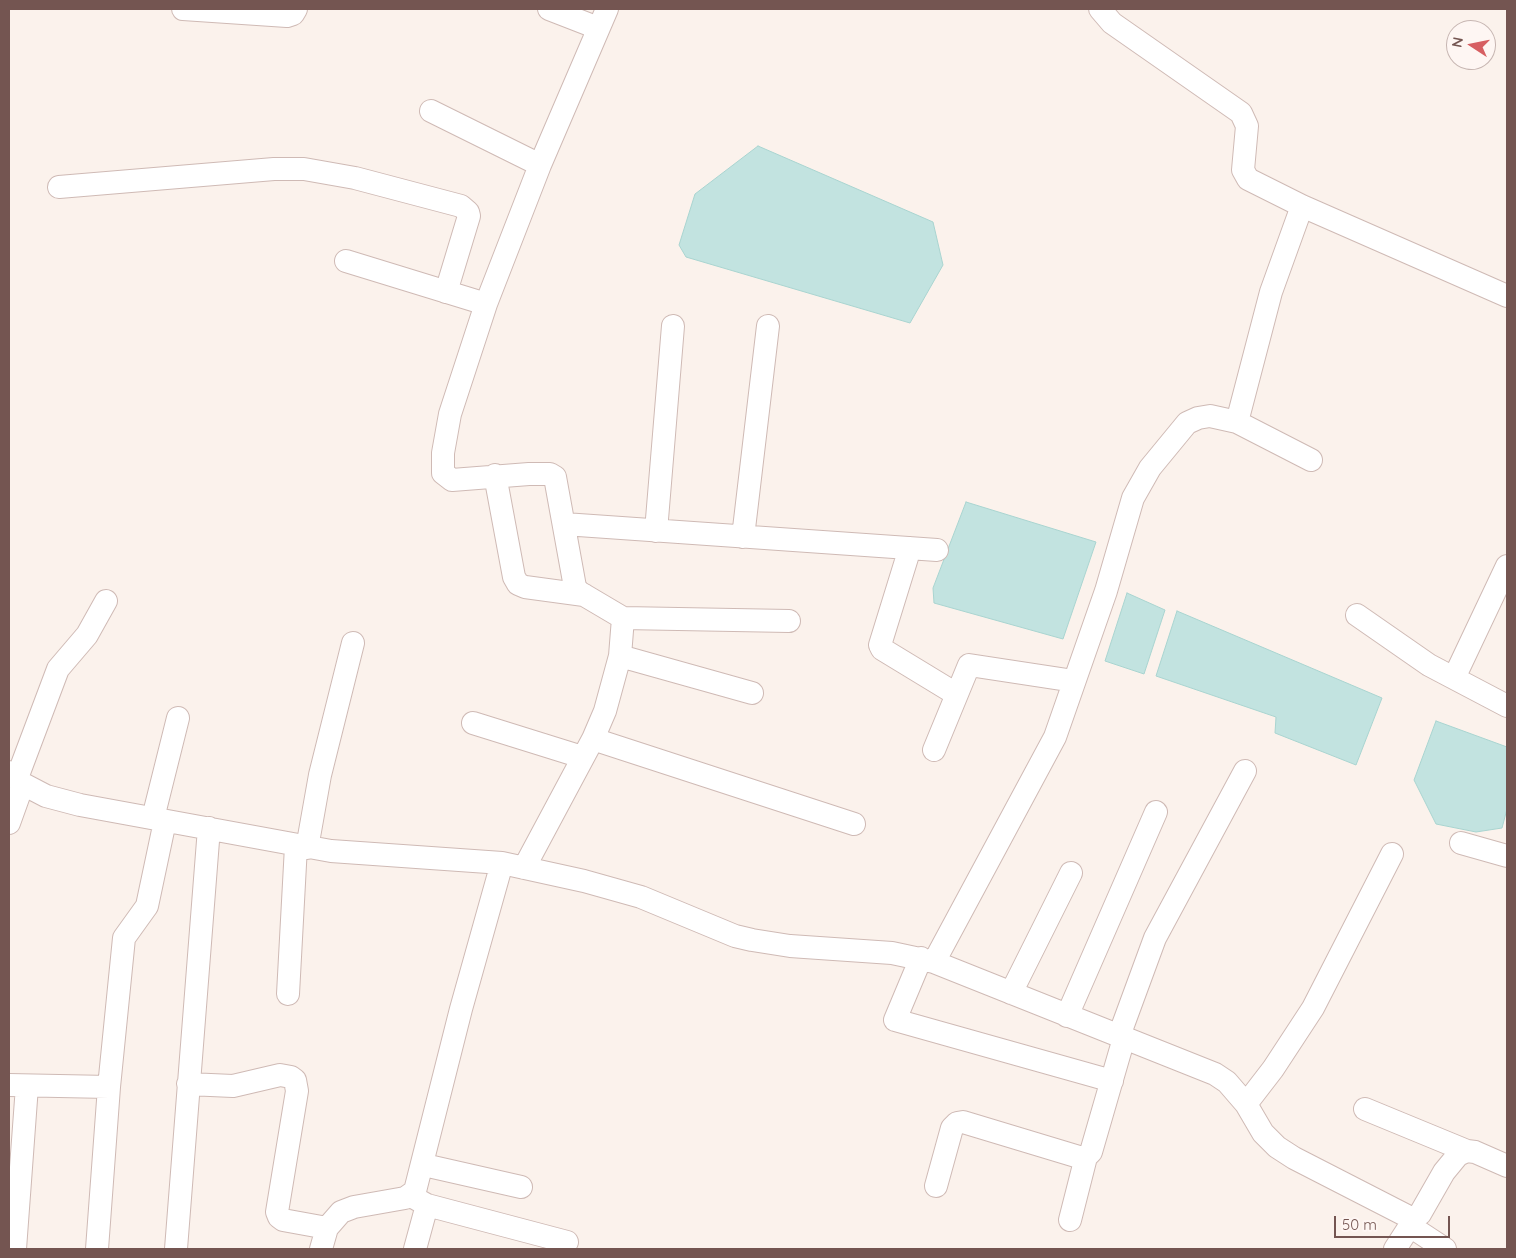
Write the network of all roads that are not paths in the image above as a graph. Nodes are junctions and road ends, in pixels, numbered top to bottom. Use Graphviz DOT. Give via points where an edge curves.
graph roads {
  1 [pos="184,9"];
  2 [pos="296,9"];
  3 [pos="550,9"];
  4 [pos="1113,13"];
  5 [pos="603,18"];
  6 [pos="431,111"];
  7 [pos="540,165"];
  8 [pos="59,187"];
  9 [pos="1302,206"];
  10 [pos="346,261"];
  11 [pos="446,292"];
  12 [pos="1507,296"];
  13 [pos="486,304"];
  14 [pos="673,326"];
  15 [pos="768,326"];
  16 [pos="1237,422"];
  17 [pos="1311,460"];
  18 [pos="495,475"];
  19 [pos="564,524"];
  20 [pos="656,530"];
  21 [pos="743,537"];
  22 [pos="910,548"];
  23 [pos="937,550"];
  24 [pos="1507,566"];
  25 [pos="584,595"];
  26 [pos="106,601"];
  27 [pos="1357,615"];
  28 [pos="623,618"];
  29 [pos="789,621"];
  30 [pos="353,643"];
  31 [pos="620,656"];
  32 [pos="1454,678"];
  33 [pos="1074,681"];
  34 [pos="752,693"];
  35 [pos="956,694"];
  36 [pos="1507,706"];
  37 [pos="178,718"];
  38 [pos="473,723"];
  39 [pos="587,748"];
  40 [pos="934,750"];
  41 [pos="1245,770"];
  42 [pos="16,778"];
  43 [pos="1156,812"];
  44 [pos="159,820"];
  45 [pos="9,823"];
  46 [pos="854,824"];
  47 [pos="209,828"];
  48 [pos="1461,843"];
  49 [pos="302,847"];
  50 [pos="1392,854"];
  51 [pos="1507,856"];
  52 [pos="502,863"];
  53 [pos="524,868"];
  54 [pos="1071,873"];
  55 [pos="928,960"];
  56 [pos="1011,993"];
  57 [pos="288,994"];
  58 [pos="1067,1016"];
  59 [pos="1121,1037"];
  60 [pos="1112,1081"];
  61 [pos="188,1084"];
  62 [pos="18,1085"];
  63 [pos="109,1087"];
  64 [pos="1246,1104"];
  65 [pos="1365,1109"];
  66 [pos="1467,1151"];
  67 [pos="1086,1157"];
  68 [pos="424,1164"];
  69 [pos="1507,1166"];
  70 [pos="936,1186"];
  71 [pos="521,1187"];
  72 [pos="419,1200"];
  73 [pos="1070,1220"];
  74 [pos="1412,1222"];
  75 [pos="324,1239"];
  76 [pos="567,1242"];
  77 [pos="15,1249"];
  78 [pos="98,1249"];
  79 [pos="176,1249"];
  80 [pos="414,1249"];
  81 [pos="1395,1249"];
  82 [pos="1445,1249"];
  1 -- 2 [label="street" via="287,16"];
  3 -- 5 [label="street"];
  4 -- 9 [label="street" via="1241,113 1247,126 1244,175"];
  5 -- 7 [label="street"];
  6 -- 7 [label="street"];
  7 -- 13 [label="street"];
  8 -- 11 [label="street" via="304,169 355,178 461,206 469,216"];
  9 -- 12 [label="street"];
  9 -- 16 [label="street" via="1271,292"];
  10 -- 11 [label="street"];
  11 -- 13 [label="street"];
  13 -- 18 [label="street" via="450,414 442,469 445,477 452,480"];
  14 -- 20 [label="street"];
  15 -- 21 [label="street"];
  16 -- 17 [label="street"];
  16 -- 33 [label="street" via="1210,416 1187,423 1150,468 1133,498 1106,592"];
  18 -- 19 [label="street" via="555,476"];
  18 -- 25 [label="street" via="518,584"];
  19 -- 20 [label="street"];
  19 -- 25 [label="street" via="572,578 575,587"];
  20 -- 21 [label="street"];
  21 -- 22 [label="street"];
  22 -- 23 [label="street"];
  22 -- 35 [label="street" via="880,645"];
  24 -- 32 [label="street"];
  25 -- 28 [label="street"];
  26 -- 42 [label="street" via="87,635 58,669"];
  27 -- 32 [label="street" via="1429,665"];
  28 -- 29 [label="street"];
  28 -- 31 [label="street"];
  30 -- 49 [label="street"];
  31 -- 34 [label="street"];
  31 -- 39 [label="street" via="608,702"];
  32 -- 36 [label="street"];
  33 -- 35 [label="street" via="968,665"];
  33 -- 55 [label="street" via="1048,751"];
  35 -- 40 [label="street"];
  37 -- 44 [label="street"];
  38 -- 39 [label="street"];
  39 -- 46 [label="street"];
  39 -- 53 [label="street"];
  41 -- 59 [label="street" via="1157,933"];
  42 -- 44 [label="street" via="46,796"];
  42 -- 45 [label="street"];
  43 -- 58 [label="street"];
  44 -- 47 [label="street"];
  44 -- 63 [label="street" via="147,906 124,938"];
  47 -- 49 [label="street"];
  47 -- 61 [label="street"];
  48 -- 51 [label="street"];
  49 -- 52 [label="street"];
  49 -- 57 [label="street"];
  50 -- 64 [label="street" via="1316,1003 1274,1069"];
  52 -- 53 [label="street"];
  52 -- 68 [label="street" via="461,1009"];
  53 -- 55 [label="street" via="640,897 752,940 892,953"];
  54 -- 56 [label="street"];
  55 -- 56 [label="street"];
  55 -- 60 [label="street" via="895,1020"];
  56 -- 58 [label="street"];
  58 -- 59 [label="street"];
  59 -- 60 [label="street"];
  59 -- 64 [label="street" via="1215,1074 1227,1082"];
  60 -- 67 [label="street" via="1091,1152"];
  61 -- 75 [label="street" via="233,1086 280,1075 291,1076 295,1080 278,1212 283,1220"];
  61 -- 79 [label="street"];
  62 -- 63 [label="street"];
  62 -- 77 [label="street"];
  63 -- 78 [label="street"];
  64 -- 74 [label="street" via="1263,1133 1294,1158"];
  65 -- 66 [label="street"];
  66 -- 69 [label="street" via="1486,1155"];
  66 -- 74 [label="street" via="1448,1166"];
  67 -- 70 [label="street" via="963,1122 952,1128"];
  67 -- 73 [label="street"];
  68 -- 71 [label="street"];
  68 -- 72 [label="street" via="418,1186"];
  72 -- 75 [label="street" via="354,1206 337,1215"];
  72 -- 76 [label="street"];
  72 -- 80 [label="street"];
  74 -- 81 [label="street"];
  74 -- 82 [label="street"];
}
